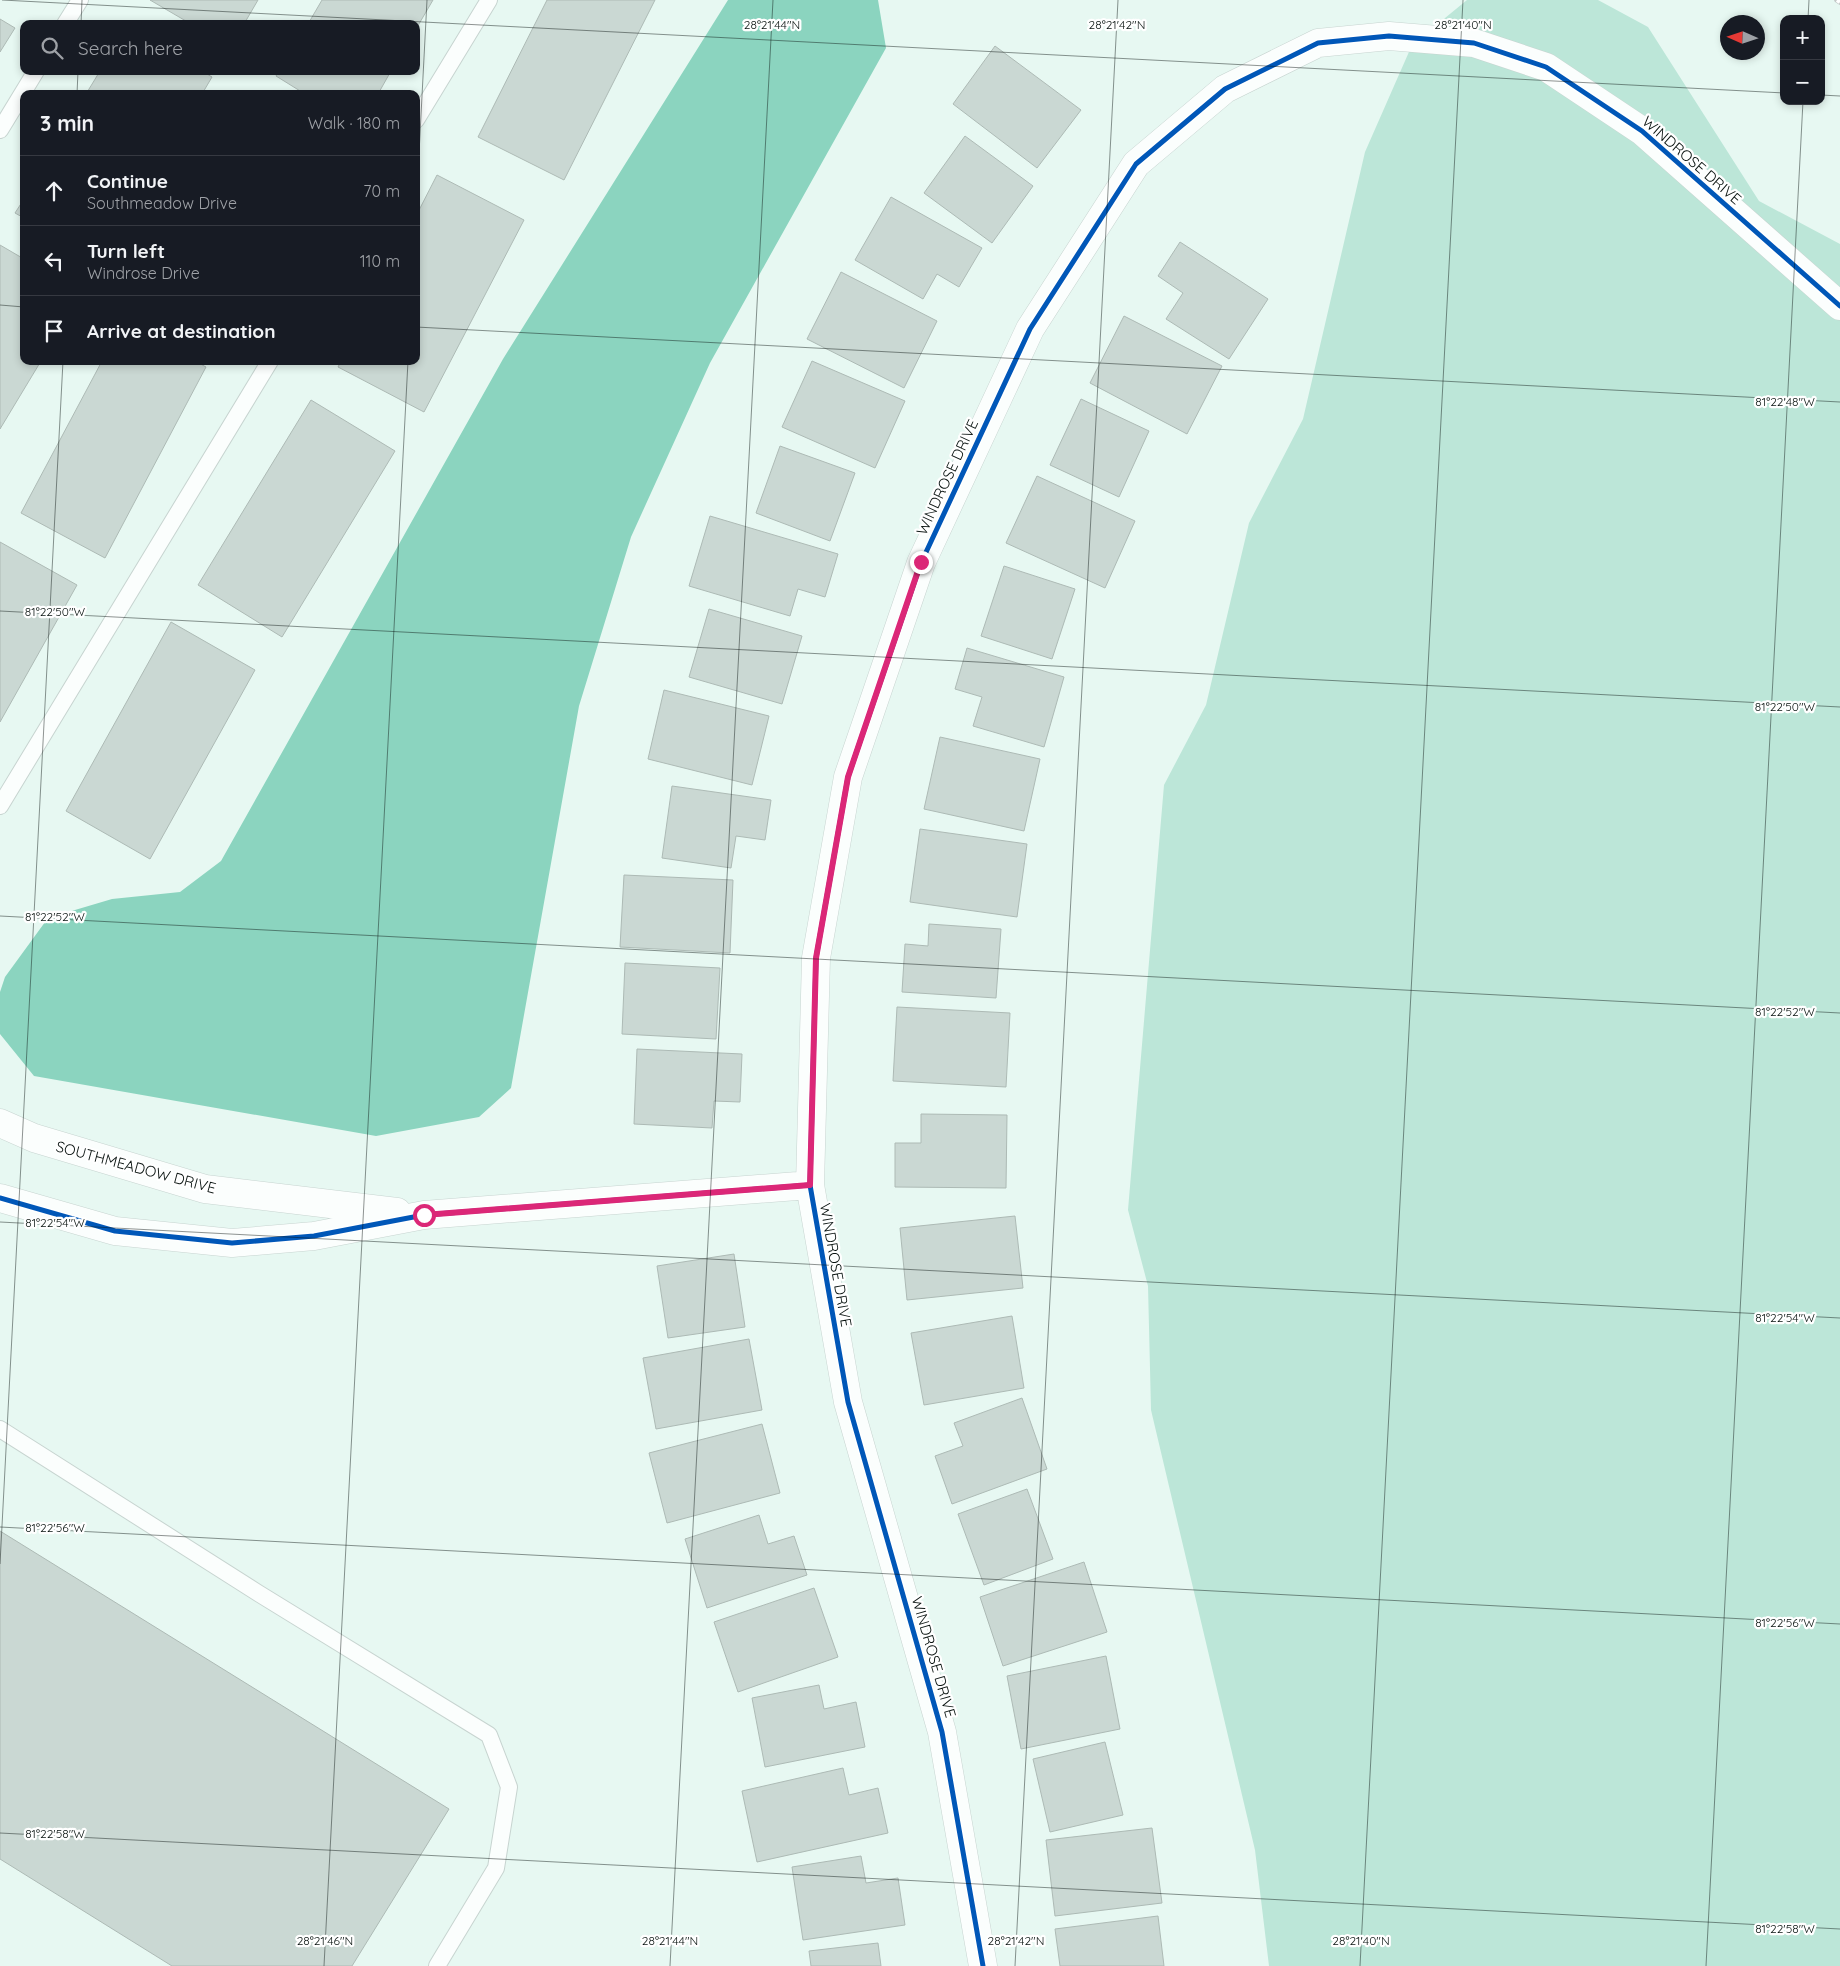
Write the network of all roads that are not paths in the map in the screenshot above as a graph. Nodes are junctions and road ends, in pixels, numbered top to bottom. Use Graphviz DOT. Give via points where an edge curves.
graph roads {
  1 [pos="80,0"];
  2 [pos="489,0"];
  3 [pos="68,20"];
  4 [pos="34,75"];
  5 [pos="24,90"];
  6 [pos="20,97"];
  7 [pos="420,113"];
  8 [pos="0,130"];
  9 [pos="1840,306"];
  10 [pos="268,365"];
  11 [pos="0,806"];
  12 [pos="0,1123"];
  13 [pos="810,1185"];
  14 [pos="0,1198"];
  15 [pos="424,1215"];
  16 [pos="0,1429"];
  17 [pos="437,1966"];
  18 [pos="983,1966"];
  1 -- 3 [label="lane"];
  2 -- 7 [label="lane"];
  4 -- 5 [label="lane"];
  6 -- 8 [label="lane"];
  9 -- 13 [label="street, WINDROSE DRIVE" via="1642,131 1546,68 1474,43 1389,36 1318,43 1225,89 1136,164 1030,329 921,562 848,777 816,958"];
  10 -- 11 [label="lane"];
  12 -- 15 [label="street, SOUTHMEADOW DRIVE" via="34,1138 205,1189"];
  13 -- 15 [label="street, SOUTHMEADOW DRIVE"];
  13 -- 18 [label="street, WINDROSE DRIVE" via="848,1402 942,1732"];
  14 -- 15 [label="street, SOUTHMEADOW DRIVE" via="115,1231 232,1243 314,1236"];
  16 -- 17 [label="lane" via="488,1735 509,1787 496,1868"];
}
